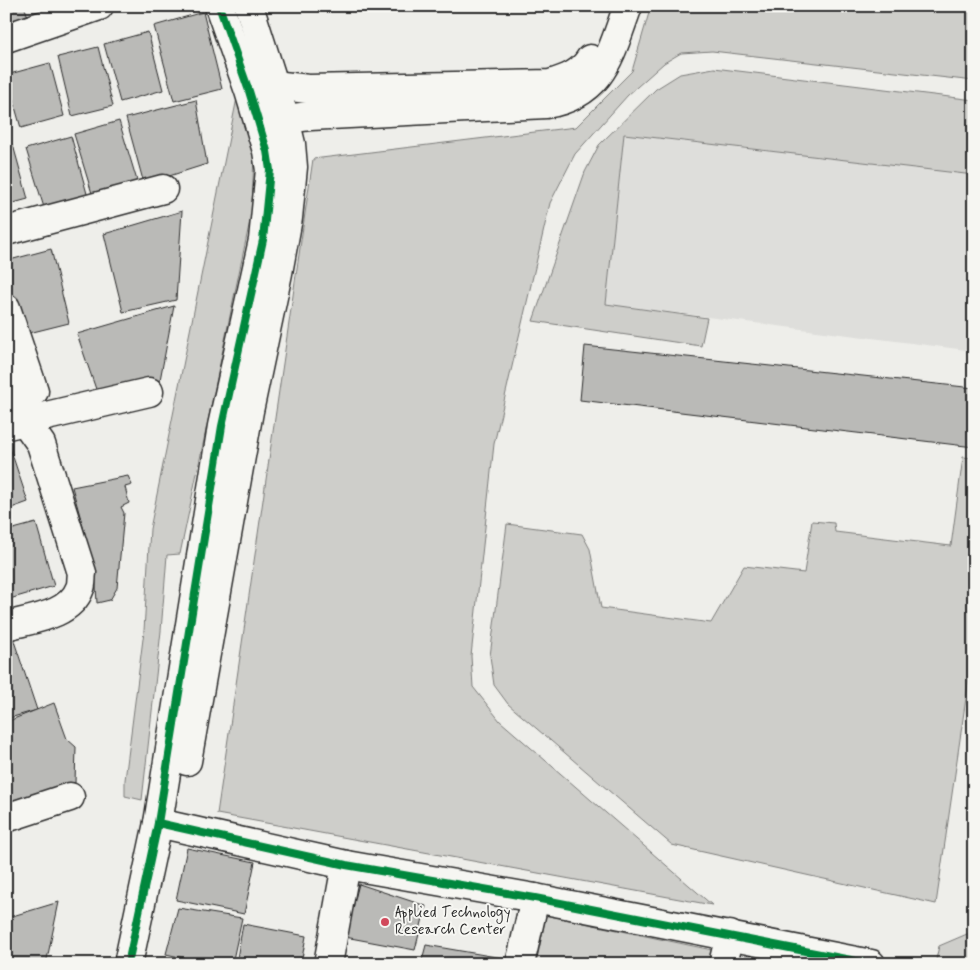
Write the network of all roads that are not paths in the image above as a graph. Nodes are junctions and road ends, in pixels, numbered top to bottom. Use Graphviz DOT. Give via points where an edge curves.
graph roads {
  1 [pos="99,6"];
  2 [pos="219,6"];
  3 [pos="249,6"];
  4 [pos="610,6"];
  5 [pos="628,6"];
  6 [pos="6,38"];
  7 [pos="262,88"];
  8 [pos="273,123"];
  9 [pos="163,189"];
  10 [pos="6,231"];
  11 [pos="6,308"];
  12 [pos="6,367"];
  13 [pos="149,392"];
  14 [pos="24,421"];
  15 [pos="6,626"];
  16 [pos="70,797"];
  17 [pos="6,818"];
  18 [pos="166,825"];
  19 [pos="346,865"];
  20 [pos="535,898"];
  21 [pos="730,935"];
  22 [pos="128,964"];
  23 [pos="147,964"];
  24 [pos="328,964"];
  25 [pos="520,964"];
  26 [pos="724,964"];
  27 [pos="870,964"];
  1 -- 6 [label="street"];
  2 -- 7 [label="street"];
  3 -- 7 [label="street"];
  4 -- 7 [label="street" via="588,62 576,75 550,84"];
  5 -- 8 [label="street" via="607,61 597,77 567,99 546,104 320,115"];
  7 -- 8 [label="street"];
  8 -- 18 [label="street" via="291,144 293,167 288,218"];
  9 -- 10 [label="street"];
  11 -- 14 [label="street"];
  12 -- 14 [label="street"];
  13 -- 14 [label="street"];
  14 -- 15 [label="street" via="41,444 82,573 80,588 70,605 54,613"];
  16 -- 17 [label="street"];
  18 -- 19 [label="street"];
  18 -- 22 [label="street"];
  18 -- 23 [label="street"];
  19 -- 20 [label="street"];
  19 -- 24 [label="street"];
  20 -- 21 [label="street"];
  20 -- 25 [label="street"];
  21 -- 26 [label="street"];
  21 -- 27 [label="street"];
}
